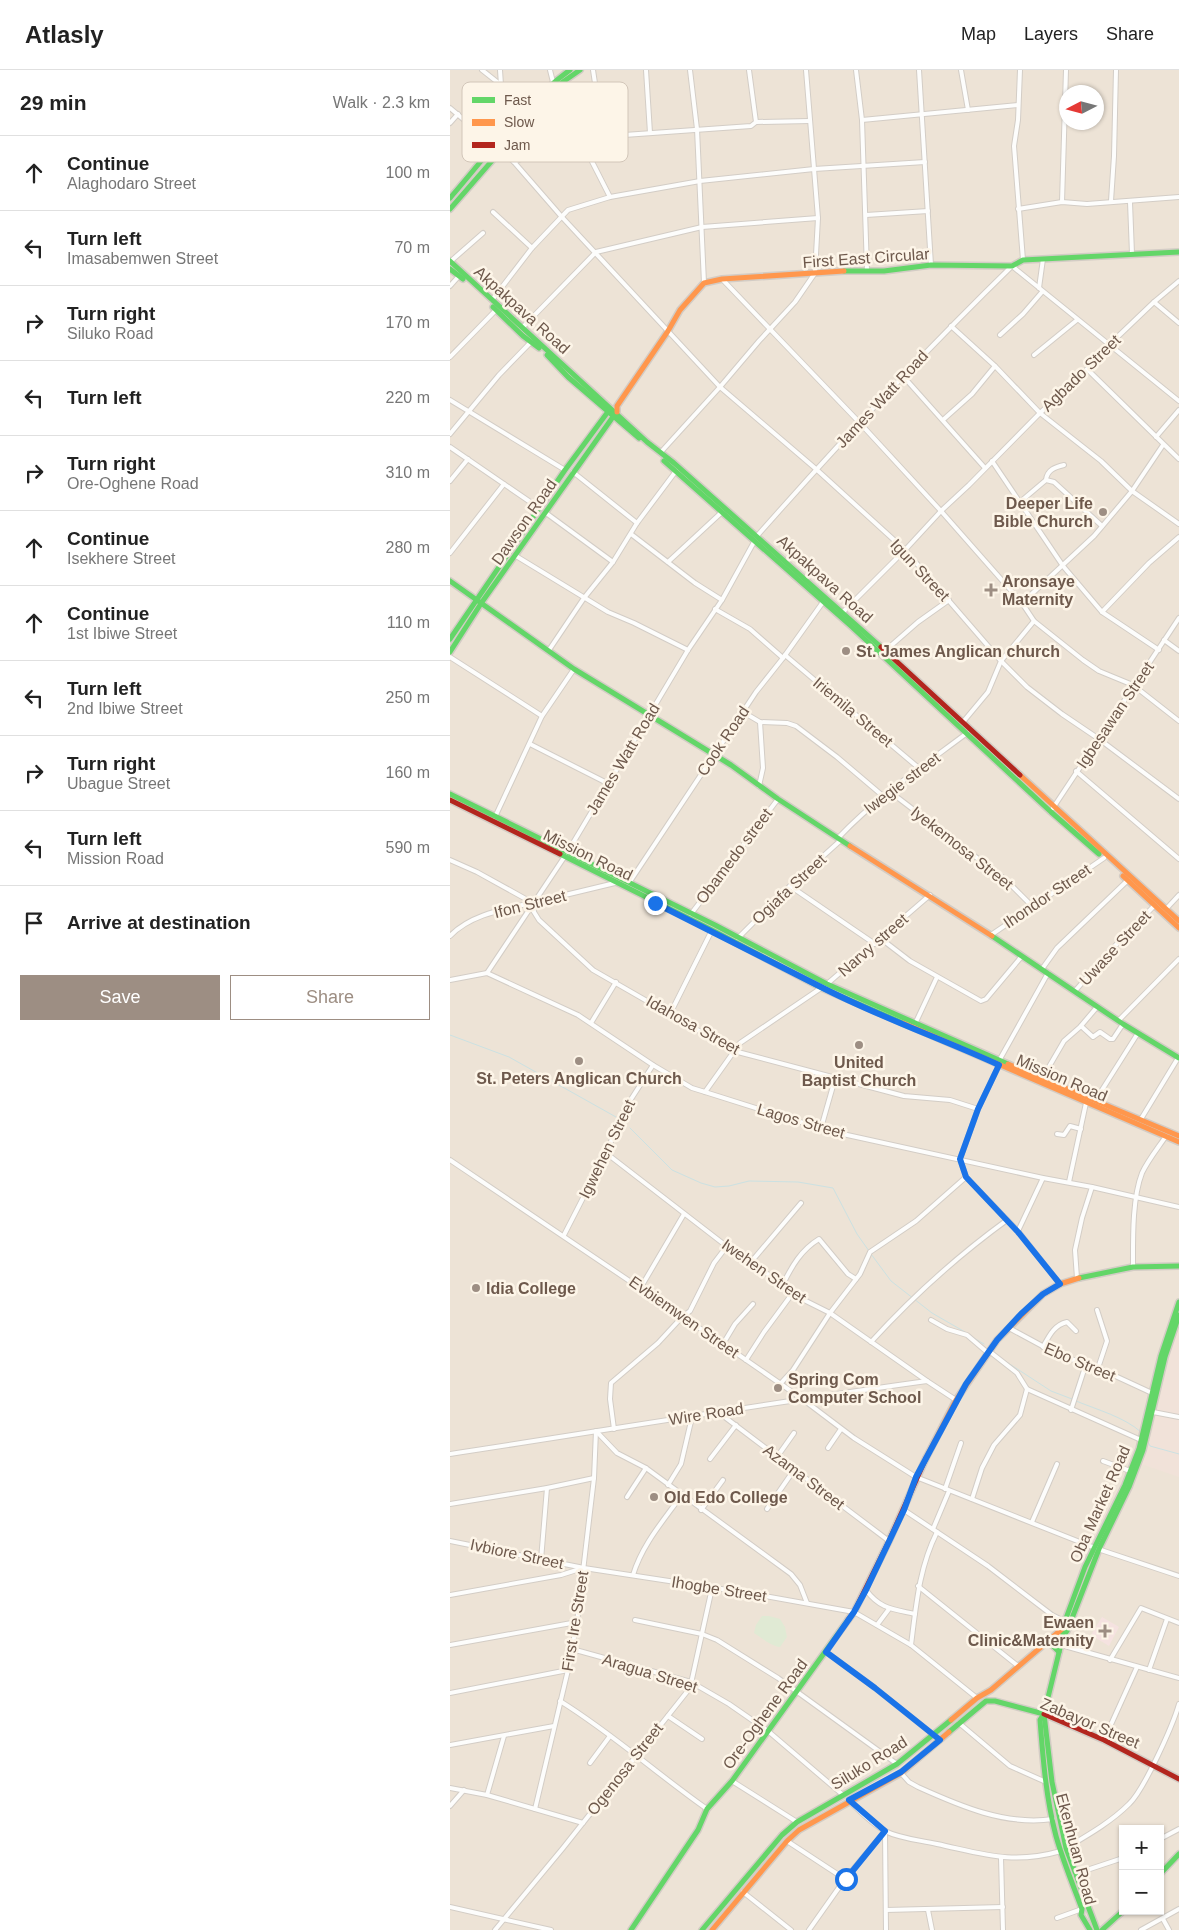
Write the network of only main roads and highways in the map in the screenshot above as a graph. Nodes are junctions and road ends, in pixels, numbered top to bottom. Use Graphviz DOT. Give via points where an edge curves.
graph roads {
  1 [pos="570,70"];
  2 [pos="580,70"];
  3 [pos="553,82"];
  4 [pos="563,82"];
  5 [pos="482,162"];
  6 [pos="491,162"];
  7 [pos="450,198"];
  8 [pos="450,209"];
  9 [pos="1179,252"];
  10 [pos="450,261"];
  11 [pos="450,269"];
  12 [pos="613,410"];
  13 [pos="450,581"];
  14 [pos="479,600"];
  15 [pos="450,639"];
  16 [pos="450,652"];
  17 [pos="450,794"];
  18 [pos="450,800"];
  19 [pos="1052,809"];
  20 [pos="565,856"];
  21 [pos="1179,921"];
  22 [pos="1179,928"];
  23 [pos="1179,1058"];
  24 [pos="1000,1062"];
  25 [pos="1177,1135"];
  26 [pos="1179,1142"];
  27 [pos="1179,1266"];
  28 [pos="1179,1302"];
  29 [pos="1179,1315"];
  30 [pos="1097,1549"];
  31 [pos="1062,1629"];
  32 [pos="1063,1636"];
  33 [pos="1044,1643"];
  34 [pos="1059,1652"];
  35 [pos="986,1701"];
  36 [pos="1044,1714"];
  37 [pos="1179,1779"];
  38 [pos="1063,1850"];
  39 [pos="1179,1854"];
  40 [pos="1164,1870"];
  41 [pos="1119,1915"];
  42 [pos="631,1930"];
  43 [pos="702,1930"];
  44 [pos="712,1930"];
  45 [pos="1090,1930"];
  46 [pos="1097,1930"];
  47 [pos="1102,1930"];
  1 -- 3 [label="main road"];
  2 -- 4 [label="main road"];
  5 -- 7 [label="main road"];
  6 -- 8 [label="main road"];
  9 -- 12 [label="main road, First East Circular" via="1023,260 1012,266 931,265 884,271 722,279 704,283 680,310"];
  10 -- 12 [label="main road, Akpakpava Road"];
  11 -- 12 [label="main road, Akpakpava Road" via="568,377"];
  12 -- 14 [label="main road, Dawson Road" via="538,508"];
  12 -- 14 [label="main road, Dawson Road" via="516,556"];
  12 -- 19 [label="main road, Akpakpava Road" via="676,472"];
  12 -- 19 [label="main road, Akpakpava Road" via="886,650"];
  13 -- 14 [label="main road"];
  14 -- 15 [label="main road, Dawson Road"];
  14 -- 16 [label="main road, Dawson Road"];
  14 -- 23 [label="main road" via="574,669 731,765"];
  17 -- 20 [label="main road, Mission Road"];
  18 -- 20 [label="main road, Mission Road"];
  19 -- 21 [label="main road, Akpakpava Road"];
  19 -- 22 [label="main road, Akpakpava Road"];
  20 -- 24 [label="main road, Mission Road" via="629,883 827,984"];
  20 -- 24 [label="main road, Mission Road" via="822,988"];
  24 -- 25 [label="main road, Mission Road" via="1043,1077"];
  24 -- 26 [label="main road, Mission Road"];
  27 -- 42 [label="main road, Ore-Oghene Road" via="1133,1267 1060,1284 1043,1294 989,1352 956,1400 916,1477 890,1541 854,1612 732,1781 707,1809 698,1830"];
  28 -- 30 [label="main road, Oba Market Road" via="1130,1471"];
  29 -- 30 [label="main road, Oba Market Road" via="1165,1357 1143,1450 1129,1487"];
  30 -- 31 [label="main road, Oba Market Road" via="1085,1567"];
  30 -- 32 [label="main road, Oba Market Road"];
  31 -- 32 [label="main road, Ekenhuan Road"];
  31 -- 33 [label="main road, Siluko Road"];
  32 -- 34 [label="main road, Ekenhuan Road"];
  33 -- 34 [label="main road"];
  33 -- 43 [label="main road, Siluko Road" via="897,1764 797,1822 782,1835"];
  34 -- 36 [label="main road, Ekenhuan Road"];
  35 -- 36 [label="main road, Zabayor Street"];
  35 -- 44 [label="main road, Siluko Road" via="901,1772 808,1824 787,1841"];
  36 -- 37 [label="main road, Zabayor Street" via="1104,1740"];
  36 -- 38 [label="main road, Ekenhuan Road"];
  36 -- 38 [label="main road, Ekenhuan Road" via="1040,1720 1046,1782"];
  38 -- 45 [label="main road, Ekenhuan Road" via="1082,1909 1081,1915"];
  38 -- 46 [label="main road, Ekenhuan Road"];
  39 -- 40 [label="main road"];
  41 -- 47 [label="main road"];
}
